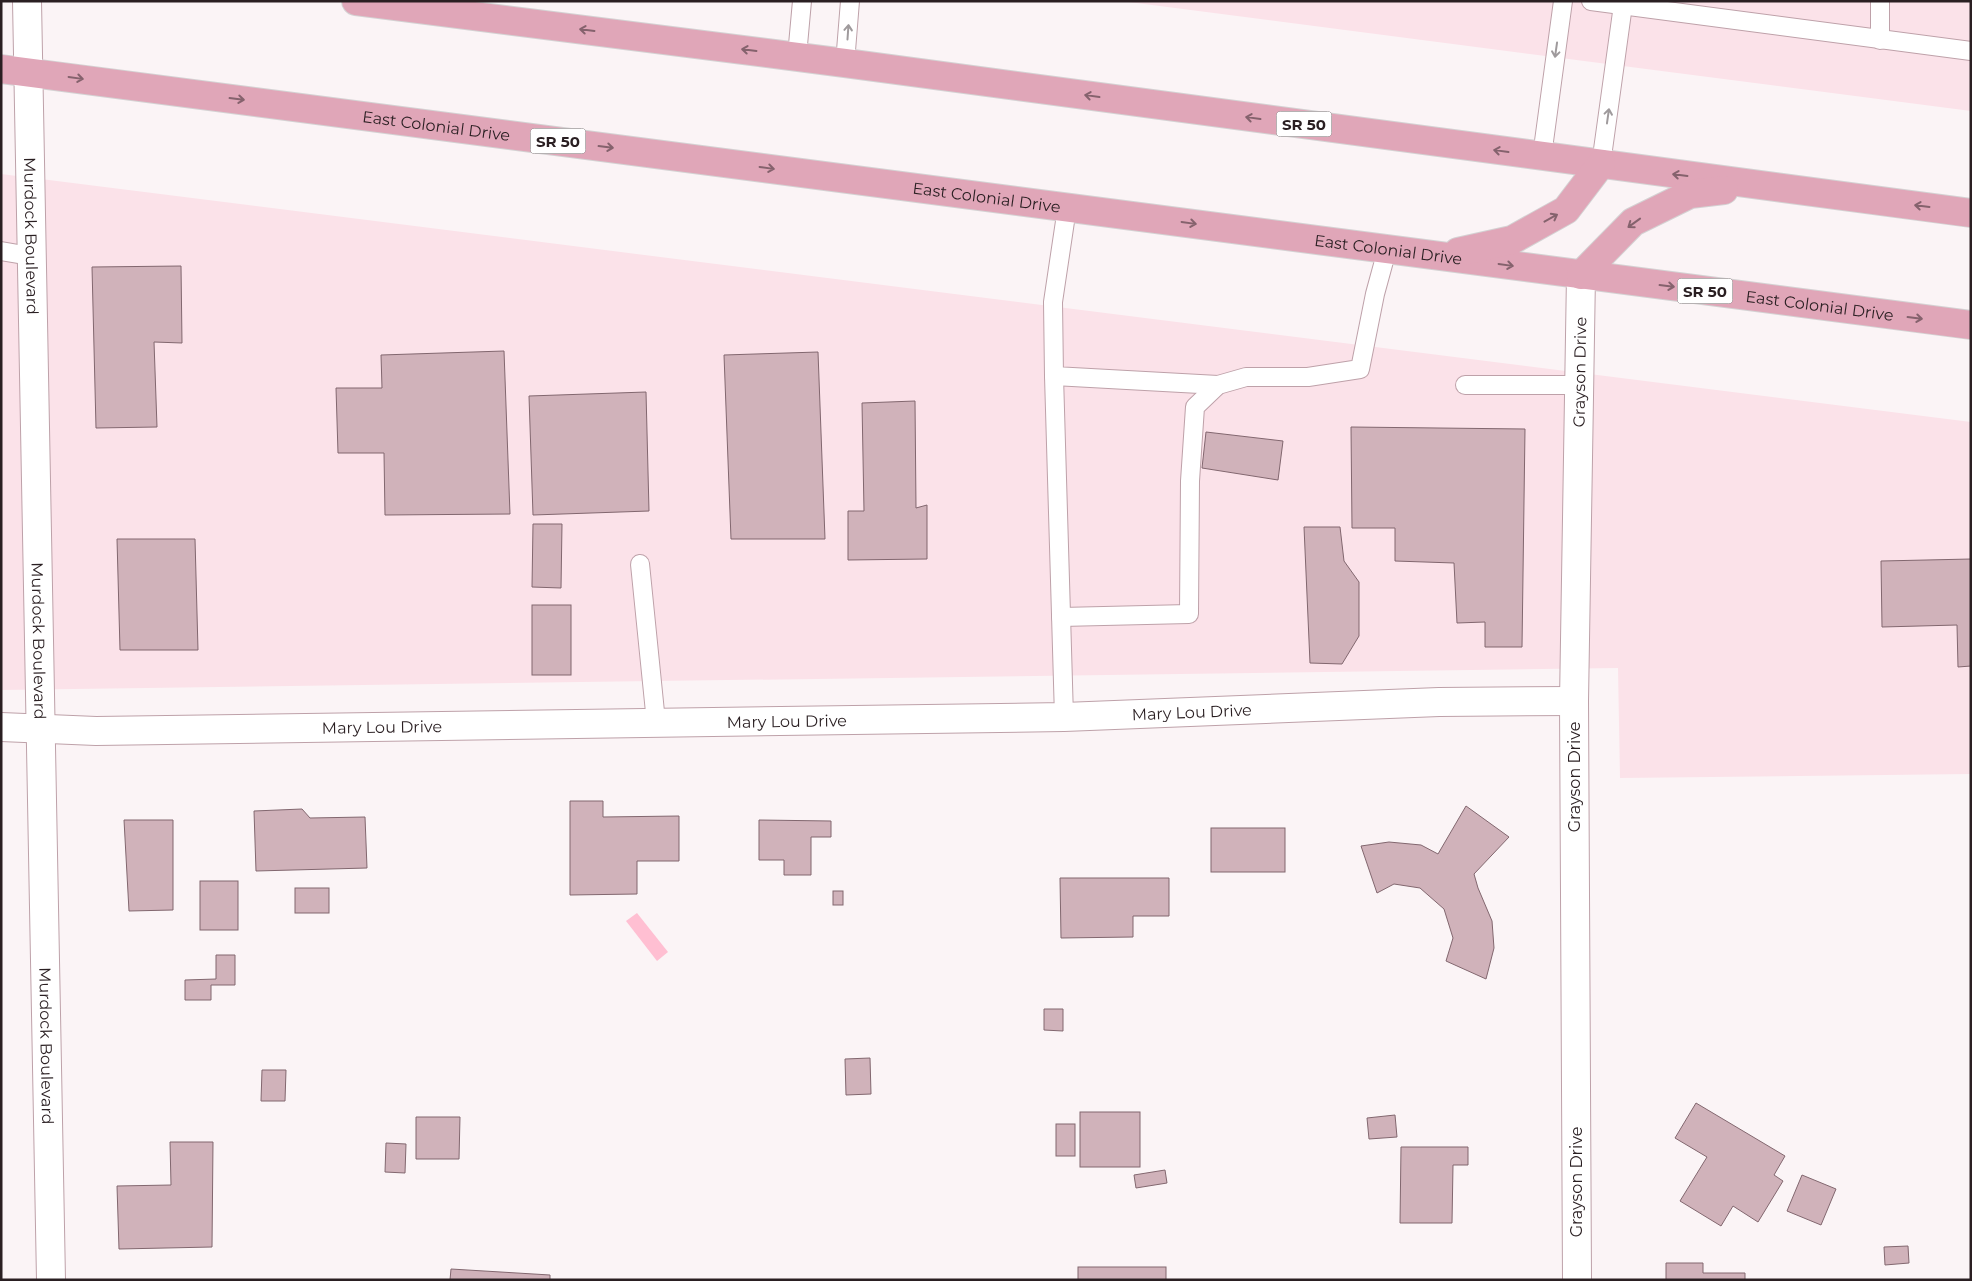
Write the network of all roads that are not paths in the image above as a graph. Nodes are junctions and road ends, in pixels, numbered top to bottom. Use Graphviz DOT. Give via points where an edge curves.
graph roads {
  1 [pos="27,1"];
  2 [pos="356,1"];
  3 [pos="802,1"];
  4 [pos="850,1"];
  5 [pos="1563,1"];
  6 [pos="1591,1"];
  7 [pos="1880,1"];
  8 [pos="1623,5"];
  9 [pos="1880,40"];
  10 [pos="1971,52"];
  11 [pos="797,56"];
  12 [pos="845,63"];
  13 [pos="14,70"];
  14 [pos="1542,156"];
  15 [pos="1601,164"];
  16 [pos="1763,186"];
  17 [pos="1067,208"];
  18 [pos="1971,212"];
  19 [pos="1387,250"];
  20 [pos="1,251"];
  21 [pos="30,256"];
  22 [pos="1440,256"];
  23 [pos="1580,275"];
  24 [pos="1971,325"];
  25 [pos="1054,376"];
  26 [pos="1579,385"];
  27 [pos="1218,386"];
  28 [pos="1465,386"];
  29 [pos="640,564"];
  30 [pos="1061,617"];
  31 [pos="1574,701"];
  32 [pos="1064,717"];
  33 [pos="656,722"];
  34 [pos="1,727"];
  35 [pos="40,728"];
  36 [pos="50,1280"];
  37 [pos="1577,1280"];
  1 -- 13 [label="street, Murdock Boulevard"];
  11 -- 2 [label="highway, SR 50, one-way"];
  3 -- 11 [label="lane"];
  12 -- 4 [label="lane, one-way"];
  5 -- 14 [label="lane, one-way"];
  6 -- 8 [label="lane"];
  7 -- 9 [label="lane"];
  8 -- 9 [label="lane"];
  15 -- 8 [label="lane, one-way"];
  9 -- 10 [label="lane"];
  11 -- 12 [label="highway, SR 50"];
  14 -- 12 [label="highway, SR 50, one-way"];
  13 -- 17 [label="highway, East Colonial Drive / SR 50, one-way"];
  13 -- 21 [label="street, Murdock Boulevard"];
  14 -- 15 [label="highway, SR 50"];
  16 -- 15 [label="highway, SR 50, one-way"];
  22 -- 15 [label="highway, one-way" via="1512,240 1566,210"];
  18 -- 16 [label="highway, SR 50, one-way"];
  16 -- 23 [label="highway, one-way" via="1690,194 1633,222"];
  17 -- 19 [label="highway, East Colonial Drive / SR 50, one-way"];
  17 -- 25 [label="lane" via="1052,302"];
  19 -- 22 [label="highway, East Colonial Drive / SR 50"];
  19 -- 27 [label="lane" via="1360,369 1308,377 1246,377"];
  20 -- 21 [label="lane"];
  21 -- 35 [label="street, Murdock Boulevard"];
  22 -- 23 [label="highway, East Colonial Drive / SR 50, one-way"];
  23 -- 24 [label="highway, East Colonial Drive / SR 50, one-way"];
  23 -- 26 [label="street, Grayson Drive"];
  25 -- 27 [label="lane"];
  25 -- 30 [label="lane"];
  26 -- 28 [label="lane"];
  26 -- 31 [label="street, Grayson Drive"];
  27 -- 30 [label="lane" via="1195,407 1190,481 1189,614"];
  29 -- 33 [label="lane"];
  30 -- 32 [label="lane"];
  31 -- 32 [label="street, Mary Lou Drive" via="1439,702"];
  31 -- 37 [label="street, Grayson Drive"];
  32 -- 33 [label="street, Mary Lou Drive"];
  33 -- 35 [label="street, Mary Lou Drive" via="96,731"];
  34 -- 35 [label="street, Mary Lou Drive"];
  35 -- 36 [label="street, Murdock Boulevard"];
}
